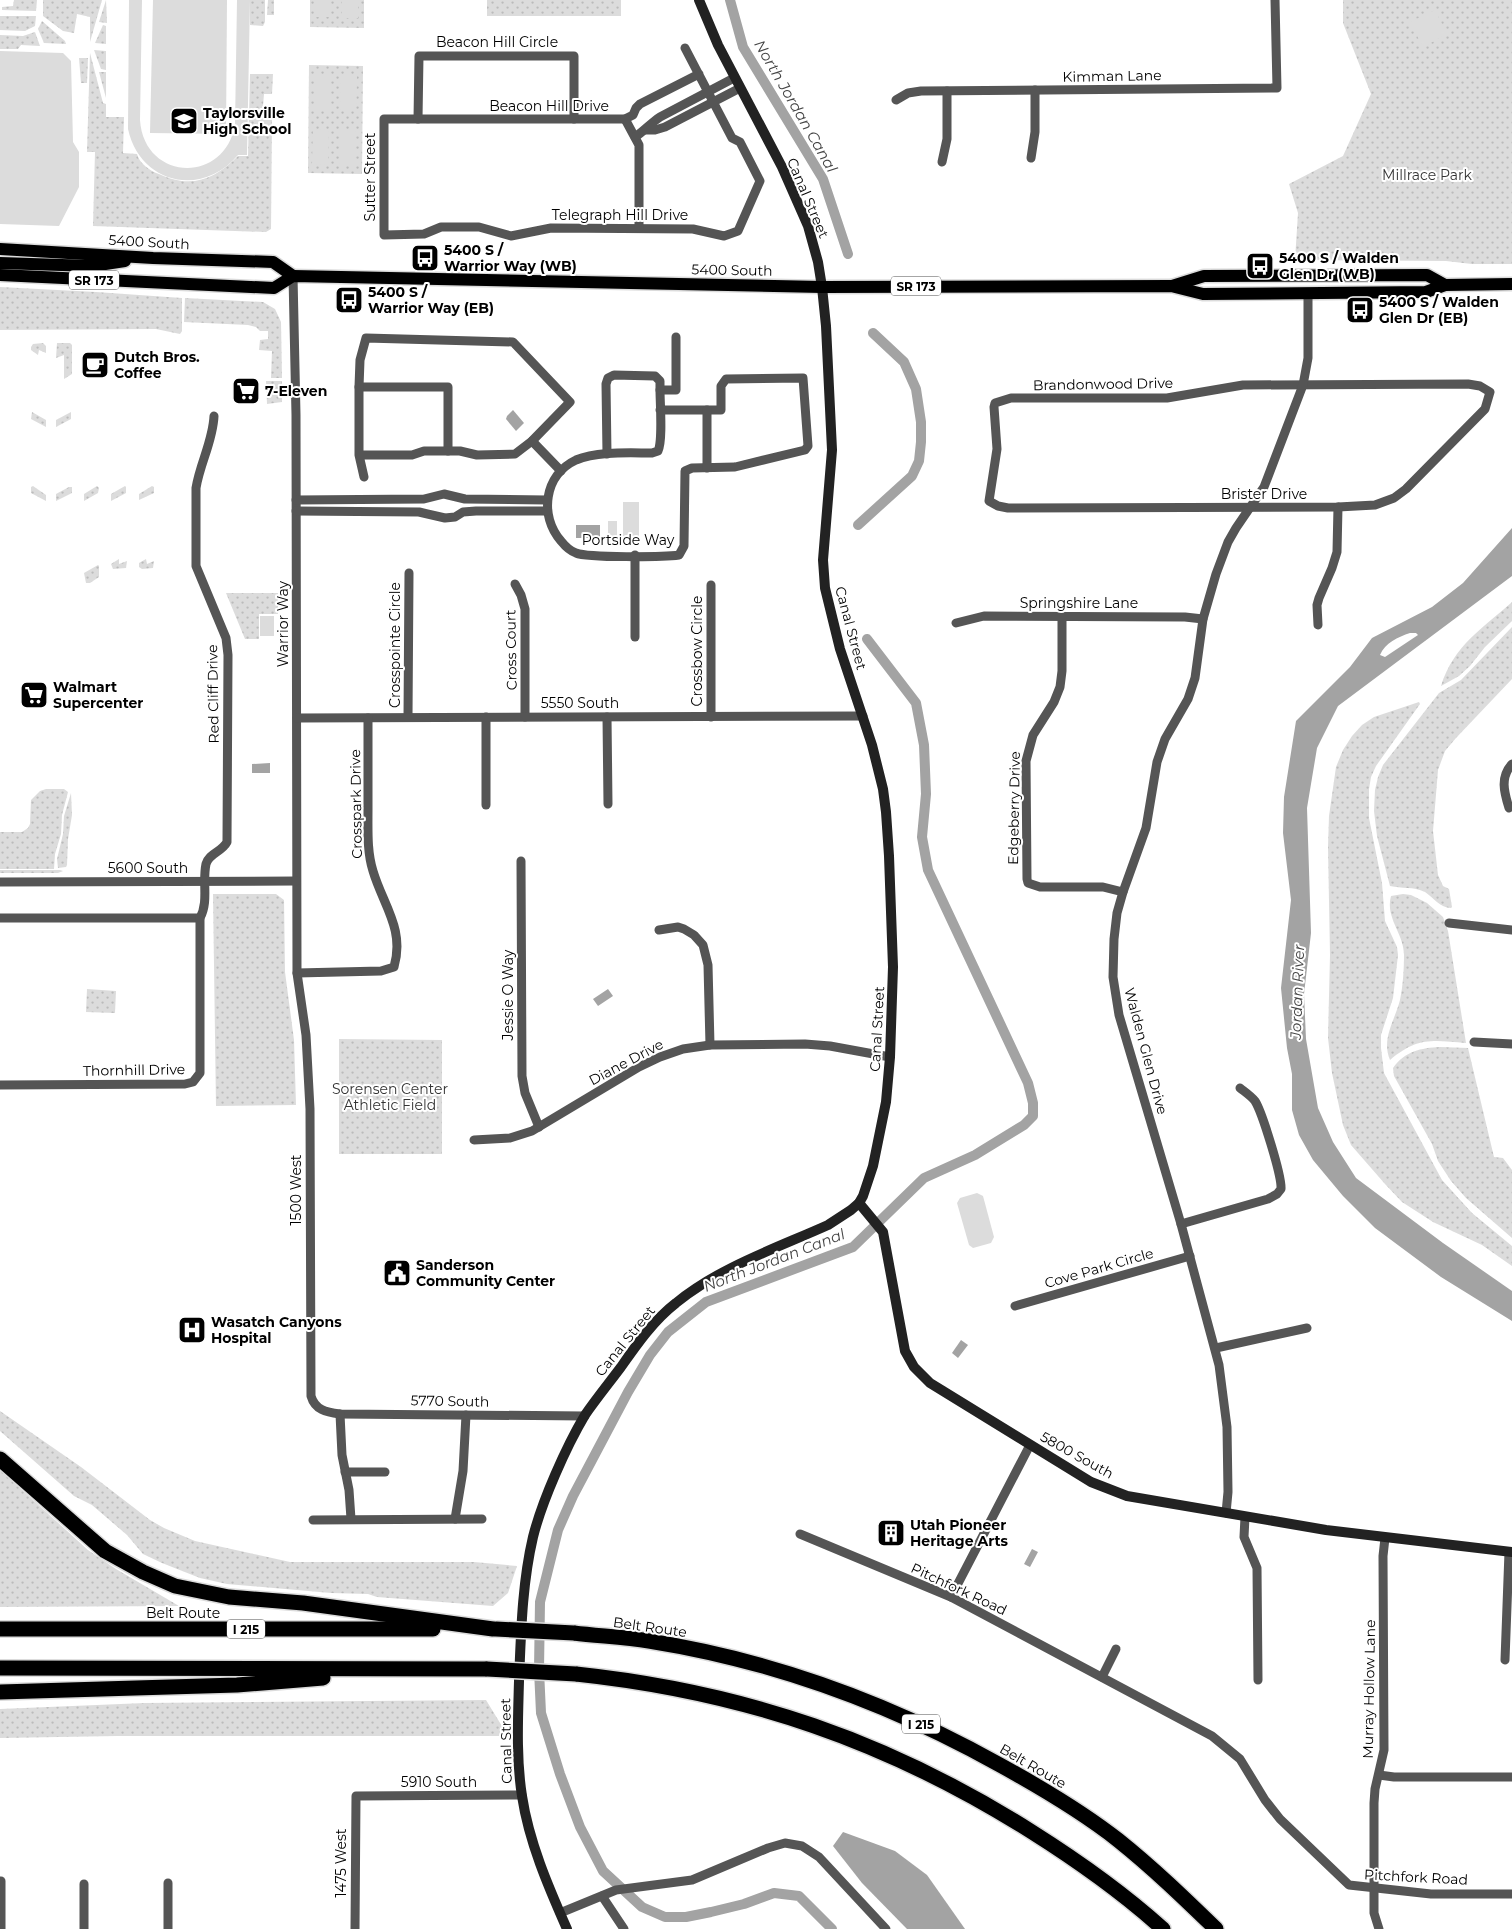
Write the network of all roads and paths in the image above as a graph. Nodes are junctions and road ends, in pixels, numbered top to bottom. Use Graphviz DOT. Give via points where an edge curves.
graph roads {
  1 [pos="699,0"];
  2 [pos="1275,0"];
  3 [pos="685,48"];
  4 [pos="699,74"];
  5 [pos="734,78"];
  6 [pos="740,88"];
  7 [pos="1035,90"];
  8 [pos="947,91"];
  9 [pos="708,92"];
  10 [pos="896,100"];
  11 [pos="714,102"];
  12 [pos="384,119"];
  13 [pos="418,119"];
  14 [pos="625,119"];
  15 [pos="574,120"];
  16 [pos="646,130"];
  17 [pos="635,137"];
  18 [pos="1030,158"];
  19 [pos="942,162"];
  20 [pos="638,228"];
  21 [pos="384,235"];
  22 [pos="0,249"];
  23 [pos="152,258"];
  24 [pos="0,263"];
  25 [pos="0,275"];
  26 [pos="293,276"];
  27 [pos="1512,284"];
  28 [pos="1445,285"];
  29 [pos="1171,286"];
  30 [pos="822,287"];
  31 [pos="1308,294"];
  32 [pos="676,337"];
  33 [pos="1304,385"];
  34 [pos="359,387"];
  35 [pos="660,390"];
  36 [pos="1490,392"];
  37 [pos="660,410"];
  38 [pos="707,410"];
  39 [pos="214,416"];
  40 [pos="532,441"];
  41 [pos="448,451"];
  42 [pos="607,454"];
  43 [pos="359,455"];
  44 [pos="707,468"];
  45 [pos="561,471"];
  46 [pos="364,477"];
  47 [pos="296,500"];
  48 [pos="990,502"];
  49 [pos="547,506"];
  50 [pos="1338,507"];
  51 [pos="1252,508"];
  52 [pos="296,512"];
  53 [pos="635,555"];
  54 [pos="409,572"];
  55 [pos="515,584"];
  56 [pos="711,585"];
  57 [pos="1062,616"];
  58 [pos="1203,619"];
  59 [pos="956,623"];
  60 [pos="1318,625"];
  61 [pos="635,637"];
  62 [pos="863,716"];
  63 [pos="486,717"];
  64 [pos="525,717"];
  65 [pos="607,717"];
  66 [pos="711,717"];
  67 [pos="298,718"];
  68 [pos="368,718"];
  69 [pos="408,718"];
  70 [pos="1512,764"];
  71 [pos="608,804"];
  72 [pos="486,805"];
  73 [pos="1509,808"];
  74 [pos="521,861"];
  75 [pos="205,881"];
  76 [pos="296,881"];
  77 [pos="0,882"];
  78 [pos="1123,892"];
  79 [pos="0,918"];
  80 [pos="200,918"];
  81 [pos="1449,923"];
  82 [pos="659,930"];
  83 [pos="1512,930"];
  84 [pos="297,973"];
  85 [pos="1474,1042"];
  86 [pos="1512,1044"];
  87 [pos="710,1045"];
  88 [pos="890,1056"];
  89 [pos="0,1086"];
  90 [pos="1240,1088"];
  91 [pos="539,1127"];
  92 [pos="474,1140"];
  93 [pos="859,1203"];
  94 [pos="1181,1224"];
  95 [pos="1190,1256"];
  96 [pos="1015,1306"];
  97 [pos="1307,1328"];
  98 [pos="1216,1348"];
  99 [pos="316,1407"];
  100 [pos="340,1414"];
  101 [pos="466,1415"];
  102 [pos="585,1416"];
  103 [pos="1030,1445"];
  104 [pos="0,1459"];
  105 [pos="345,1472"];
  106 [pos="385,1472"];
  107 [pos="1226,1513"];
  108 [pos="1245,1516"];
  109 [pos="351,1519"];
  110 [pos="454,1519"];
  111 [pos="482,1519"];
  112 [pos="313,1520"];
  113 [pos="800,1534"];
  114 [pos="1385,1538"];
  115 [pos="1511,1552"];
  116 [pos="951,1597"];
  117 [pos="0,1629"];
  118 [pos="494,1629"];
  119 [pos="1116,1649"];
  120 [pos="1505,1660"];
  121 [pos="0,1668"];
  122 [pos="417,1669"];
  123 [pos="1102,1677"];
  124 [pos="1258,1680"];
  125 [pos="0,1692"];
  126 [pos="1379,1774"];
  127 [pos="1512,1777"];
  128 [pos="522,1795"];
  129 [pos="356,1796"];
  130 [pos="1,1881"];
  131 [pos="168,1883"];
  132 [pos="84,1884"];
  133 [pos="1374,1888"];
  134 [pos="1512,1894"];
  135 [pos="602,1896"];
  136 [pos="560,1913"];
  137 [pos="1,1929"];
  138 [pos="84,1929"];
  139 [pos="168,1929"];
  140 [pos="355,1929"];
  141 [pos="566,1929"];
  142 [pos="624,1929"];
  143 [pos="886,1929"];
  144 [pos="1163,1929"];
  145 [pos="1216,1929"];
  146 [pos="1378,1929"];
  1 -- 5 [label="street, Canal Street"];
  2 -- 7 [label="street, Kimman Lane" via="1277,88"];
  3 -- 4 [label="street"];
  4 -- 9 [label="street"];
  4 -- 14 [label="street, Beacon Hill Drive" via="640,104 633,115"];
  5 -- 6 [label="street, Canal Street"];
  5 -- 9 [label="street"];
  6 -- 11 [label="street"];
  6 -- 30 [label="street, Canal Street" via="782,167 808,226"];
  7 -- 8 [label="street, Kimman Lane"];
  7 -- 18 [label="street"];
  8 -- 10 [label="street, Kimman Lane" via="914,92"];
  8 -- 19 [label="street" via="947,139"];
  9 -- 11 [label="street"];
  9 -- 16 [label="street" via="660,117"];
  11 -- 16 [label="street" via="664,127"];
  11 -- 20 [label="street, Telegraph Hill Drive" via="732,138 740,142 760,181 738,231 724,236 693,229"];
  12 -- 13 [label="street, Beacon Hill Drive"];
  12 -- 21 [label="street, Sutter Street"];
  13 -- 15 [label="street, Beacon Hill Drive"];
  13 -- 15 [label="street, Beacon Hill Circle" via="419,56 574,56"];
  14 -- 15 [label="street, Beacon Hill Drive"];
  14 -- 17 [label="street"];
  16 -- 17 [label="street"];
  17 -- 20 [label="street" via="639,145"];
  20 -- 21 [label="street, Telegraph Hill Drive" via="551,228 511,236 479,228 441,227 424,234"];
  22 -- 23 [label="main road, 5400 South / SR 173"];
  23 -- 24 [label="main road" via="92,266"];
  23 -- 26 [label="main road, 5400 South / SR 173" via="273,262"];
  25 -- 26 [label="main road, SR 173" via="274,288"];
  26 -- 30 [label="main road, 5400 South / SR 173"];
  26 -- 47 [label="street, Warrior Way"];
  27 -- 28 [label="main road, 5400 South / SR 173"];
  28 -- 29 [label="main road, 5400 South / SR 173" via="1427,274 1204,276"];
  28 -- 31 [label="main road, 5400 South / SR 173" via="1426,292"];
  29 -- 30 [label="main road, 5400 South / SR 173"];
  29 -- 31 [label="main road, 5400 South / SR 173" via="1203,294"];
  30 -- 62 [label="street, Canal Street" via="832,450 823,560 825,588 840,649"];
  31 -- 33 [label="street, Walden Glen Drive" via="1308,358"];
  32 -- 35 [label="street" via="676,390"];
  33 -- 36 [label="street, Brandonwood Drive" via="1468,384"];
  33 -- 48 [label="street, Brandonwood Drive" via="1239,385 1167,398 1011,398 998,401 994,407 997,449"];
  33 -- 51 [label="street, Walden Glen Drive" via="1264,487"];
  34 -- 40 [label="street" via="360,360 366,338 513,342 570,402"];
  34 -- 41 [label="street" via="448,387"];
  34 -- 43 [label="street"];
  35 -- 37 [label="street"];
  35 -- 42 [label="street" via="660,381 655,376 608,378"];
  36 -- 50 [label="street, Brister Drive" via="1488,404 1481,414 1400,494 1375,505"];
  37 -- 38 [label="street"];
  37 -- 42 [label="street" via="658,451"];
  38 -- 44 [label="street"];
  38 -- 44 [label="street, Portside Way" via="721,410 720,386 726,379 803,378 808,442 805,450 735,467"];
  39 -- 75 [label="street, Red Cliff Drive" via="214,429 196,488 196,566 226,638 227,842 208,860"];
  40 -- 41 [label="street" via="515,454 477,455"];
  40 -- 45 [label="street"];
  41 -- 43 [label="street"];
  42 -- 45 [label="street" via="576,460"];
  43 -- 46 [label="street"];
  44 -- 53 [label="street, Portside Way" via="685,471 682,553"];
  45 -- 49 [label="street" via="553,482"];
  47 -- 49 [label="street" via="424,499 444,494 464,499"];
  47 -- 52 [label="street, Warrior Way"];
  48 -- 51 [label="street, Brister Drive" via="1008,508"];
  49 -- 52 [label="street" via="463,512 445,518 420,512"];
  49 -- 53 [label="street, Portside Way" via="554,532 574,553"];
  50 -- 51 [label="street, Brister Drive"];
  50 -- 60 [label="street" via="1337,552 1317,605"];
  51 -- 58 [label="street, Walden Glen Drive" via="1228,542"];
  52 -- 67 [label="street, Warrior Way"];
  53 -- 61 [label="street"];
  54 -- 69 [label="street, Crosspointe Circle"];
  55 -- 64 [label="street, Cross Court" via="525,608"];
  56 -- 66 [label="street, Crossbow Circle"];
  57 -- 58 [label="street, Springshire Lane"];
  57 -- 59 [label="street, Springshire Lane" via="984,616"];
  57 -- 78 [label="street, Edgeberry Drive" via="1060,687 1032,735 1026,761 1027,879 1028,883 1040,887 1103,887"];
  58 -- 78 [label="street, Walden Glen Drive" via="1196,678 1161,750 1146,828"];
  62 -- 66 [label="street, 5550 South"];
  62 -- 88 [label="street, Canal Street" via="882,789 889,856 893,967"];
  63 -- 64 [label="street, 5550 South"];
  63 -- 69 [label="street, 5550 South"];
  63 -- 72 [label="street"];
  64 -- 65 [label="street, 5550 South"];
  65 -- 66 [label="street, 5550 South"];
  65 -- 71 [label="street"];
  67 -- 68 [label="street, 5550 South"];
  67 -- 76 [label="street, Warrior Way"];
  68 -- 69 [label="street, 5550 South"];
  68 -- 84 [label="street, Crosspark Drive" via="369,854 375,878 394,921 396,961 394,967 381,971"];
  70 -- 73 [label="street" via="1503,781"];
  74 -- 91 [label="street, Jessie O Way" via="522,1076 525,1093"];
  75 -- 76 [label="street, 5600 South"];
  75 -- 77 [label="street, 5600 South"];
  75 -- 80 [label="street, Thornhill Drive" via="205,909"];
  76 -- 84 [label="street, Warrior Way"];
  78 -- 94 [label="street, Walden Glen Drive" via="1114,939 1116,1002"];
  79 -- 80 [label="street"];
  80 -- 89 [label="street, Thornhill Drive" via="200,1069 194,1082"];
  81 -- 83 [label="street"];
  82 -- 87 [label="street" via="684,929 703,945 708,965"];
  84 -- 99 [label="street, 1500 West" via="308,1068 310,1386"];
  85 -- 86 [label="street"];
  87 -- 88 [label="street, Diane Drive" via="817,1045"];
  87 -- 91 [label="street, Diane Drive" via="683,1049 649,1062"];
  88 -- 93 [label="street, Canal Street" via="878,1145 866,1190"];
  90 -- 94 [label="street" via="1258,1106 1280,1173 1281,1189 1268,1199"];
  91 -- 92 [label="street, Diane Drive" via="510,1138"];
  93 -- 102 [label="street, Canal Street" via="842,1218 728,1270 681,1299 652,1327"];
  93 -- 103 [label="street, 5800 South" via="883,1232 905,1352 914,1367 930,1383"];
  94 -- 95 [label="street, Walden Glen Drive"];
  95 -- 96 [label="street, Cove Park Circle"];
  95 -- 98 [label="street, Walden Glen Drive"];
  97 -- 98 [label="street"];
  98 -- 107 [label="street, Walden Glen Drive" via="1226,1419"];
  99 -- 100 [label="street, 5770 South"];
  100 -- 101 [label="street, 5770 South"];
  100 -- 105 [label="street"];
  101 -- 102 [label="street, 5770 South"];
  101 -- 110 [label="street" via="463,1471"];
  102 -- 128 [label="street, Canal Street" via="541,1512 529,1560 522,1608 519,1693"];
  103 -- 107 [label="street, 5800 South" via="1091,1482 1127,1496"];
  103 -- 116 [label="street"];
  104 -- 118 [label="highway" via="105,1551 175,1586 229,1597 303,1603"];
  105 -- 106 [label="street"];
  105 -- 109 [label="street"];
  107 -- 108 [label="street, 5800 South"];
  108 -- 114 [label="street, 5800 South"];
  108 -- 124 [label="street" via="1244,1537 1257,1568"];
  109 -- 110 [label="street"];
  109 -- 112 [label="street"];
  110 -- 111 [label="street"];
  113 -- 116 [label="street, Pitchfork Road"];
  114 -- 115 [label="street, 5800 South"];
  114 -- 126 [label="street, Murray Hollow Lane" via="1384,1742"];
  115 -- 120 [label="street"];
  116 -- 123 [label="street, Pitchfork Road"];
  117 -- 118 [label="highway, Belt Route / I 215"];
  118 -- 145 [label="highway, Belt Route / I 215, bridge" via="648,1641 729,1657 849,1693 914,1720 1064,1802 1154,1870"];
  119 -- 123 [label="street"];
  121 -- 122 [label="highway"];
  122 -- 125 [label="highway" via="237,1685"];
  122 -- 144 [label="highway, bridge" via="576,1674 646,1683 730,1700 797,1720 886,1753 958,1788 1024,1827 1116,1890"];
  123 -- 133 [label="street, Pitchfork Road" via="1222,1742 1247,1768 1272,1810 1340,1878 1353,1887"];
  126 -- 127 [label="street" via="1394,1777"];
  126 -- 133 [label="street, Murray Hollow Lane" via="1374,1803"];
  128 -- 129 [label="street, 5910 South"];
  128 -- 136 [label="street, Canal Street" via="533,1844"];
  129 -- 140 [label="street, 1475 West"];
  130 -- 137 [label="street"];
  131 -- 139 [label="street"];
  132 -- 138 [label="street"];
  133 -- 134 [label="street, Pitchfork Road" via="1431,1894"];
  133 -- 146 [label="street, Murray Hollow Lane"];
  135 -- 136 [label="street"];
  135 -- 142 [label="street"];
  135 -- 143 [label="street" via="616,1890 692,1880 779,1844 792,1844 819,1857"];
  136 -- 141 [label="street, Canal Street"];
}
